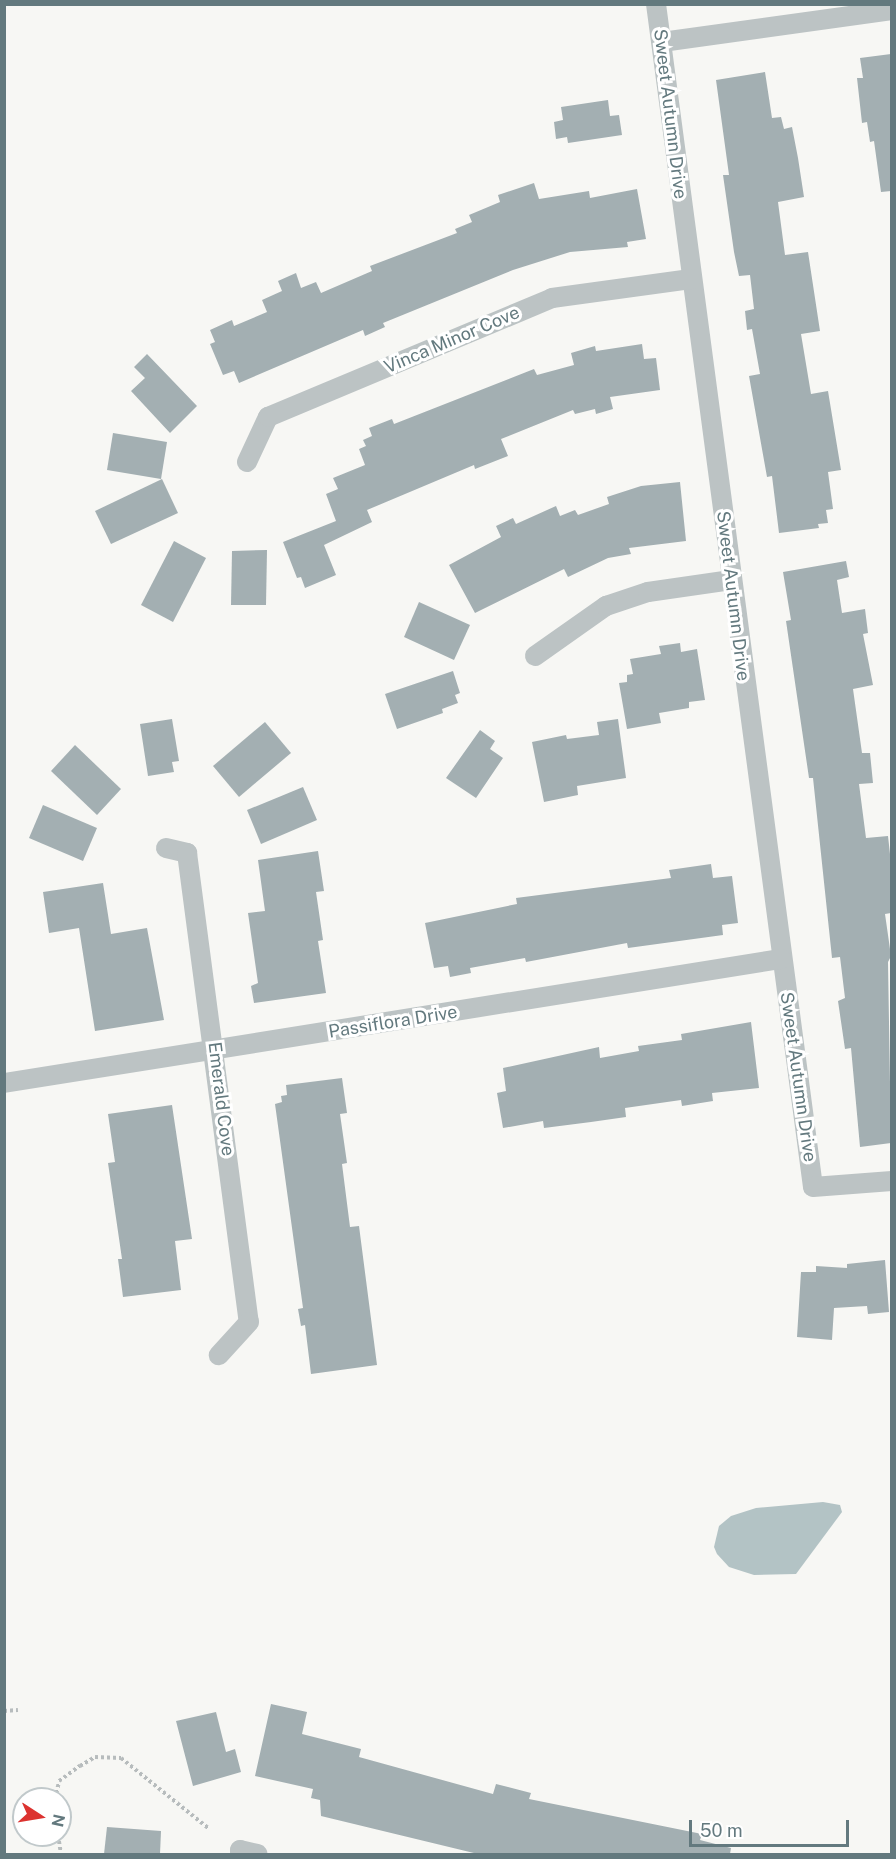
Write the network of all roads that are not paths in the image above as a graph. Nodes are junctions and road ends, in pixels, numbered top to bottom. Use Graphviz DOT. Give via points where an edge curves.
graph roads {
  1 [pos="656,4"];
  2 [pos="891,10"];
  3 [pos="662,42"];
  4 [pos="691,279"];
  5 [pos="247,462"];
  6 [pos="731,580"];
  7 [pos="535,657"];
  8 [pos="166,848"];
  9 [pos="781,959"];
  10 [pos="216,1050"];
  11 [pos="4,1083"];
  12 [pos="891,1181"];
  13 [pos="219,1355"];
  14 [pos="240,1854"];
  15 [pos="258,1854"];
  1 -- 3 [label="street, Sweet Autumn Drive"];
  2 -- 3 [label="street"];
  3 -- 4 [label="street, Sweet Autumn Drive"];
  4 -- 5 [label="street, Vinca Minor Cove" via="542,303 268,417"];
  4 -- 6 [label="street, Sweet Autumn Drive" via="708,383"];
  6 -- 7 [label="street" via="648,592 606,606"];
  6 -- 9 [label="street, Sweet Autumn Drive"];
  8 -- 10 [label="street, Emerald Cove" via="187,853"];
  9 -- 10 [label="street, Passiflora Drive"];
  9 -- 12 [label="street, Sweet Autumn Drive" via="813,1187"];
  10 -- 11 [label="street, Passiflora Drive"];
  10 -- 13 [label="street, Emerald Cove" via="249,1322"];
  14 -- 15 [label="street" via="240,1850"];
}
